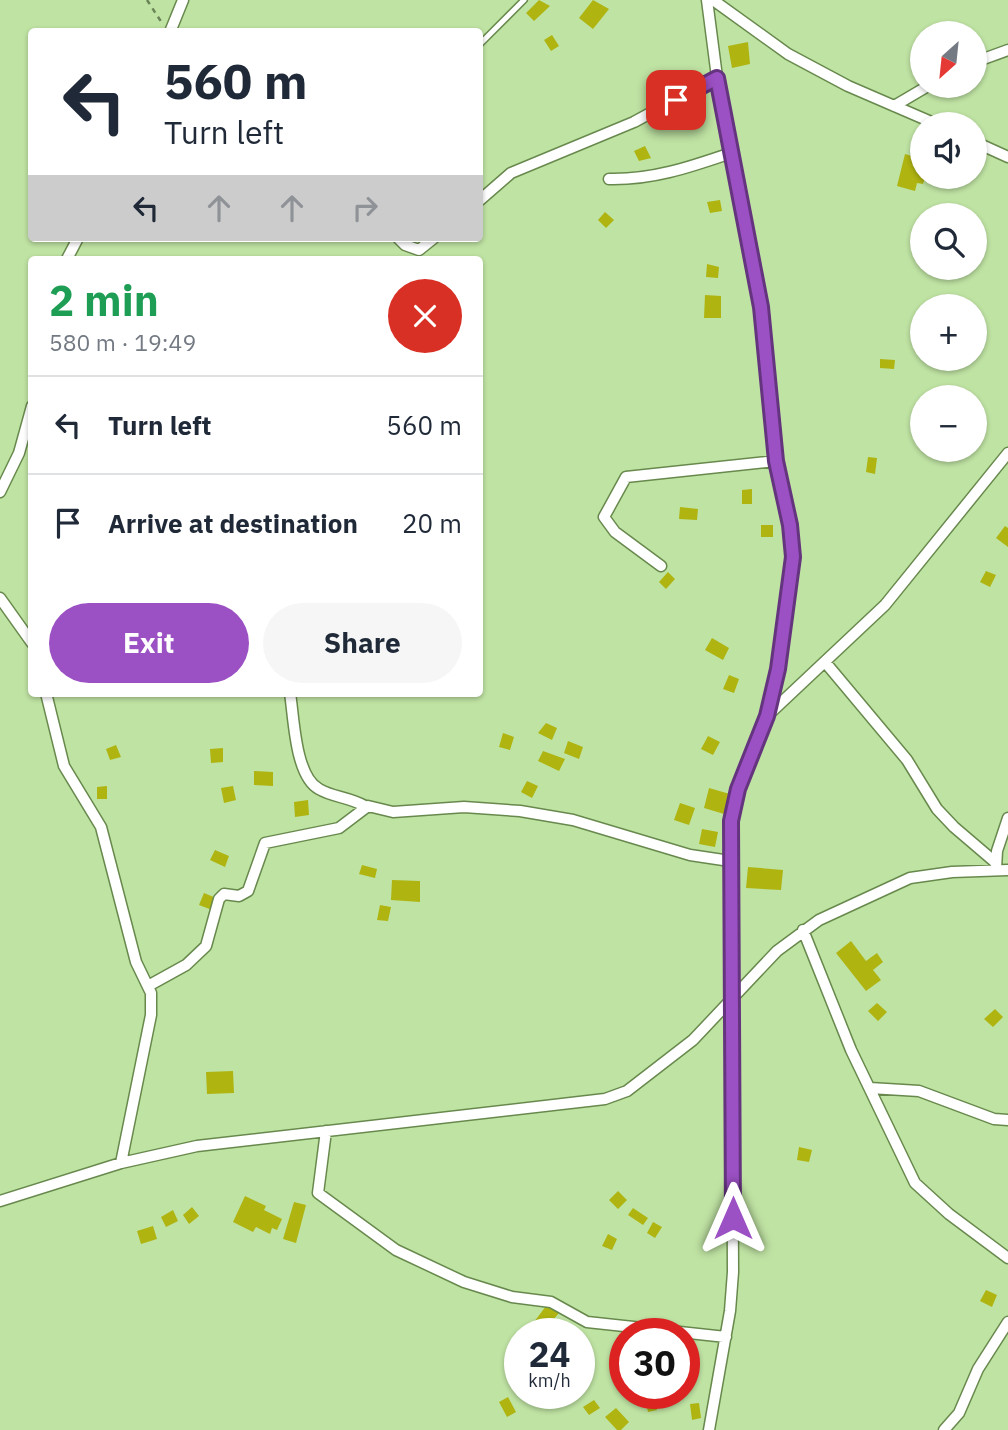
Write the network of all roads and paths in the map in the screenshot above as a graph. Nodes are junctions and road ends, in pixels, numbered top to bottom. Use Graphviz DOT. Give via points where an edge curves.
graph roads {
  1 [pos="148,0"];
  2 [pos="183,0"];
  3 [pos="524,0"];
  4 [pos="707,0"];
  5 [pos="713,0"];
  6 [pos="166,28"];
  7 [pos="170,28"];
  8 [pos="483,41"];
  9 [pos="1008,50"];
  10 [pos="987,58"];
  11 [pos="717,78"];
  12 [pos="910,97"];
  13 [pos="894,106"];
  14 [pos="910,113"];
  15 [pos="987,147"];
  16 [pos="731,153"];
  17 [pos="1008,157"];
  18 [pos="609,179"];
  19 [pos="483,197"];
  20 [pos="402,242"];
  21 [pos="429,242"];
  22 [pos="28,420"];
  23 [pos="1008,453"];
  24 [pos="776,461"];
  25 [pos="0,492"];
  26 [pos="661,566"];
  27 [pos="0,598"];
  28 [pos="28,637"];
  29 [pos="825,662"];
  30 [pos="47,697"];
  31 [pos="291,697"];
  32 [pos="767,716"];
  33 [pos="365,806"];
  34 [pos="1008,818"];
  35 [pos="730,861"];
  36 [pos="996,866"];
  37 [pos="1008,870"];
  38 [pos="803,930"];
  39 [pos="148,986"];
  40 [pos="732,1001"];
  41 [pos="870,1088"];
  42 [pos="1008,1120"];
  43 [pos="326,1131"];
  44 [pos="121,1163"];
  45 [pos="0,1201"];
  46 [pos="1008,1258"];
  47 [pos="1008,1322"];
  48 [pos="726,1337"];
  49 [pos="709,1430"];
  50 [pos="944,1430"];
  1 -- 6 [label="path"];
  2 -- 7 [label="street"];
  3 -- 8 [label="lane"];
  4 -- 11 [label="street"];
  5 -- 13 [label="street" via="788,54"];
  9 -- 10 [label="street"];
  11 -- 16 [label="street"];
  11 -- 19 [label="street" via="634,122 511,173"];
  12 -- 13 [label="street"];
  13 -- 14 [label="street"];
  15 -- 17 [label="street"];
  16 -- 18 [label="street" via="674,173"];
  16 -- 24 [label="street" via="761,307"];
  20 -- 21 [label="street" via="419,250"];
  22 -- 25 [label="street"];
  23 -- 29 [label="street" via="885,605"];
  24 -- 26 [label="street" via="626,477 604,517 615,532"];
  24 -- 32 [label="street" via="793,557"];
  27 -- 28 [label="street"];
  29 -- 32 [label="street"];
  29 -- 36 [label="street" via="907,760 937,809"];
  30 -- 39 [label="street" via="64,766 101,827 136,962"];
  31 -- 33 [label="street" via="305,776 319,789"];
  32 -- 35 [label="street" via="738,789"];
  33 -- 35 [label="street" via="393,812 464,807 520,811 573,820 690,855"];
  33 -- 39 [label="street" via="339,828 265,843 249,889 219,899 206,946 186,965"];
  34 -- 36 [label="street"];
  35 -- 40 [label="street"];
  36 -- 37 [label="street"];
  36 -- 38 [label="street" via="910,878"];
  38 -- 40 [label="street" via="757,971"];
  38 -- 41 [label="street"];
  39 -- 44 [label="street" via="151,1015"];
  40 -- 43 [label="street" via="649,1076 605,1099"];
  40 -- 48 [label="street" via="733,1272"];
  41 -- 42 [label="street" via="919,1090 994,1119"];
  41 -- 46 [label="street" via="915,1183"];
  43 -- 44 [label="street" via="197,1146"];
  43 -- 48 [label="street" via="318,1193 413,1260 512,1297 551,1302 587,1322"];
  44 -- 45 [label="street"];
  47 -- 50 [label="street" via="978,1369 959,1413"];
  48 -- 49 [label="street"];
}
